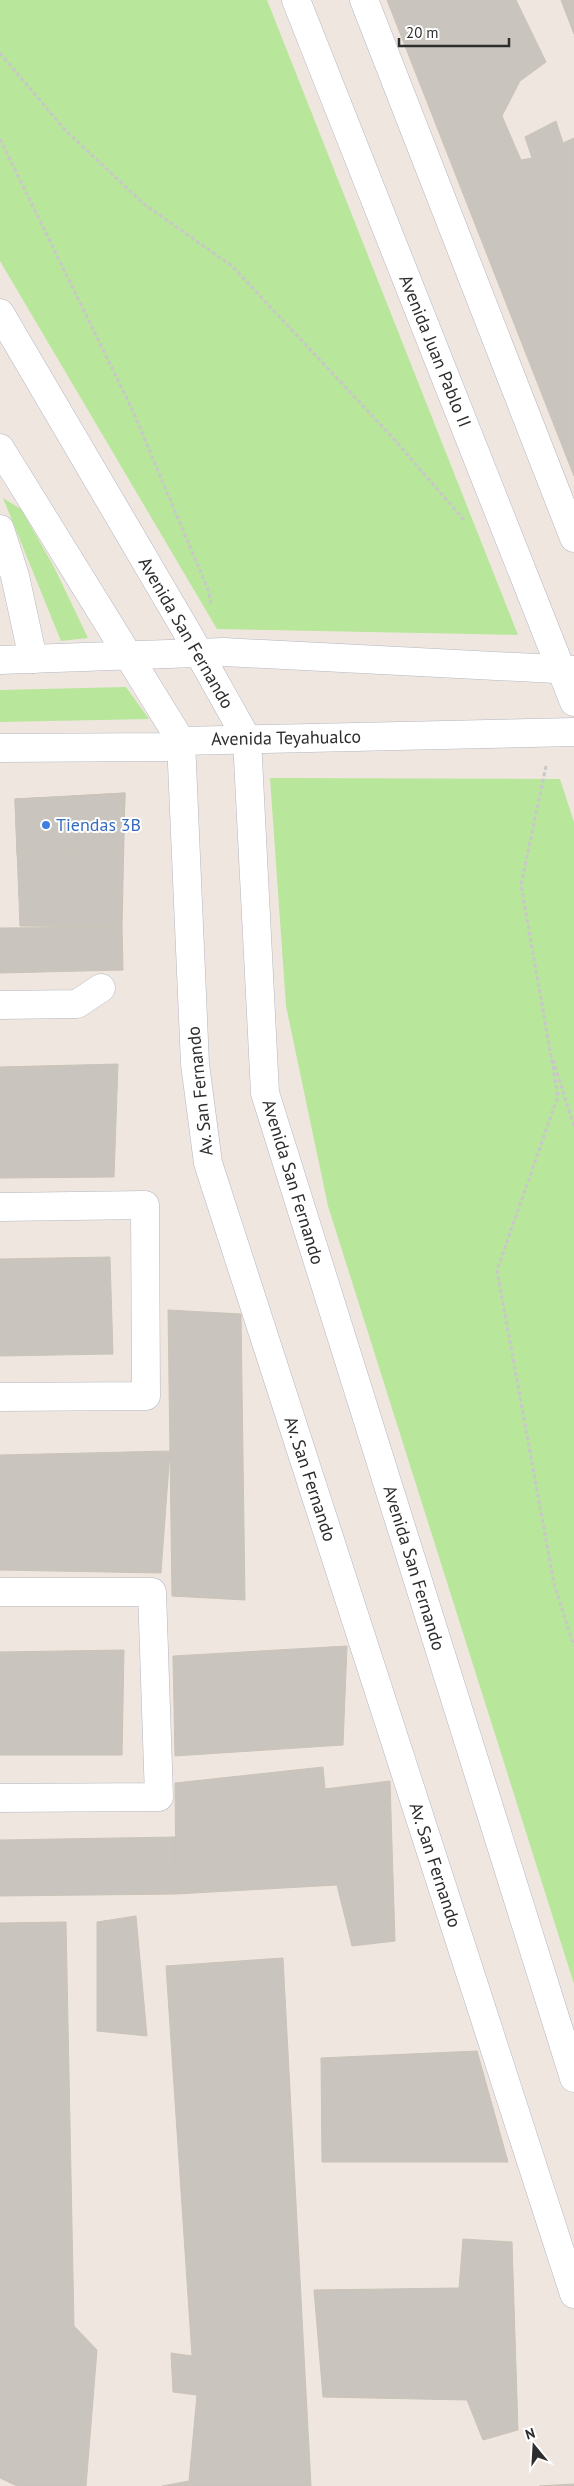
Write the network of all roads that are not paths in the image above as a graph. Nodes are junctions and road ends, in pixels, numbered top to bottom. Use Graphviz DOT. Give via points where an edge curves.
graph roads {
  1 [pos="296,0"];
  2 [pos="364,0"];
  3 [pos="0,313"];
  4 [pos="0,448"];
  5 [pos="0,529"];
  6 [pos="574,538"];
  7 [pos="197,652"];
  8 [pos="128,655"];
  9 [pos="33,659"];
  10 [pos="0,660"];
  11 [pos="567,670"];
  12 [pos="574,702"];
  13 [pos="574,732"];
  14 [pos="247,739"];
  15 [pos="181,741"];
  16 [pos="0,748"];
  17 [pos="101,988"];
  18 [pos="0,1005"];
  19 [pos="0,1207"];
  20 [pos="0,1397"];
  21 [pos="0,1592"];
  22 [pos="0,1798"];
  23 [pos="574,2078"];
  24 [pos="574,2294"];
  1 -- 11 [label="street, Avenida Juan Pablo II"];
  2 -- 6 [label="street"];
  3 -- 7 [label="street, Avenida San Fernando"];
  4 -- 8 [label="street, Av. San Fernando"];
  5 -- 9 [label="street" via="15,576"];
  7 -- 8 [label="street"];
  7 -- 11 [label="street"];
  7 -- 14 [label="street, Avenida San Fernando"];
  8 -- 9 [label="street"];
  8 -- 15 [label="street, Av. San Fernando"];
  9 -- 10 [label="street"];
  11 -- 12 [label="street, Avenida Juan Pablo II"];
  13 -- 14 [label="street, Avenida Teyahualco"];
  14 -- 15 [label="street, Avenida Teyahualco"];
  14 -- 23 [label="street, Avenida San Fernando" via="266,1093"];
  15 -- 16 [label="street, Avenida Teyahualco" via="166,747"];
  15 -- 24 [label="street, Av. San Fernando" via="194,1064 208,1163"];
  17 -- 18 [label="street" via="77,1004"];
  19 -- 20 [label="street" via="145,1205 146,1396"];
  21 -- 22 [label="street" via="152,1592 159,1796"];
}
